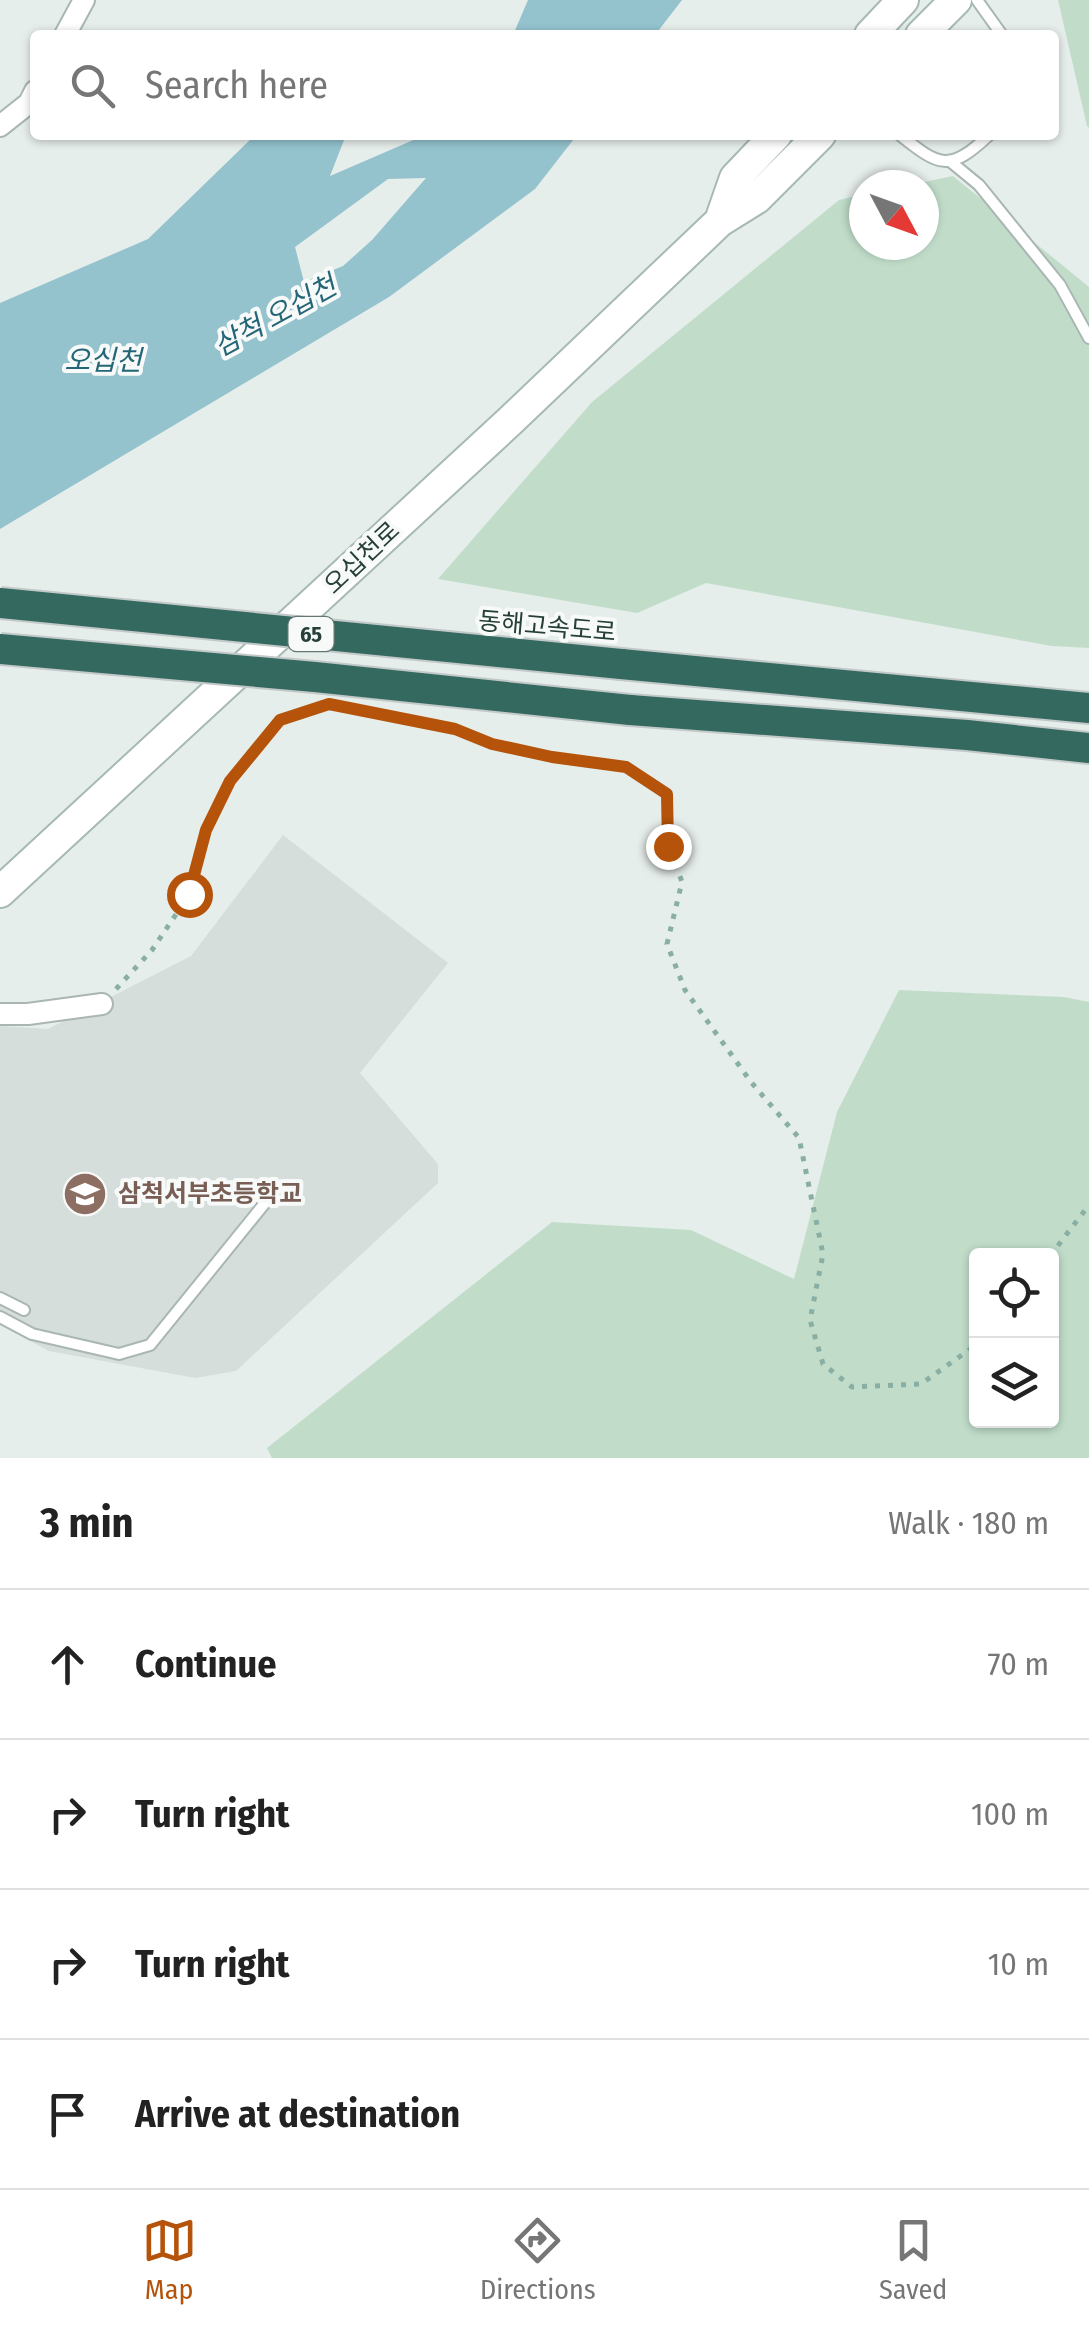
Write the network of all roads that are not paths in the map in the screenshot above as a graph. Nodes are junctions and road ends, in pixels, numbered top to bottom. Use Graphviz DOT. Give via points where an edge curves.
graph roads {
  1 [pos="84,0"];
  2 [pos="903,0"];
  3 [pos="956,0"];
  4 [pos="977,0"];
  5 [pos="68,30"];
  6 [pos="875,30"];
  7 [pos="926,30"];
  8 [pos="998,30"];
  9 [pos="30,101"];
  10 [pos="0,126"];
  11 [pos="771,140"];
  12 [pos="815,140"];
  13 [pos="906,140"];
  14 [pos="984,140"];
  15 [pos="952,162"];
  16 [pos="720,221"];
  17 [pos="1089,338"];
  18 [pos="0,603"];
  19 [pos="0,649"];
  20 [pos="1089,708"];
  21 [pos="1089,748"];
  22 [pos="0,892"];
  23 [pos="102,1004"];
  24 [pos="0,1014"];
  25 [pos="268,1198"];
  26 [pos="0,1298"];
  27 [pos="24,1310"];
  28 [pos="0,1317"];
  1 -- 5 [label="street"];
  2 -- 6 [label="street"];
  3 -- 7 [label="street"];
  4 -- 8 [label="lane"];
  9 -- 10 [label="street"];
  11 -- 16 [label="street, 오십천로" via="736,178"];
  12 -- 16 [label="street, 오십천로" via="758,198"];
  13 -- 15 [label="lane" via="931,159"];
  14 -- 15 [label="lane"];
  15 -- 17 [label="lane" via="979,185 1060,285"];
  16 -- 22 [label="street, 오십천로"];
  18 -- 20 [label="highway, 동해고속도로 / 65, bridge"];
  19 -- 21 [label="highway, 65, bridge"];
  23 -- 24 [label="street"];
  25 -- 28 [label="lane" via="150,1345 119,1354 32,1334"];
  26 -- 27 [label="lane"];
}
